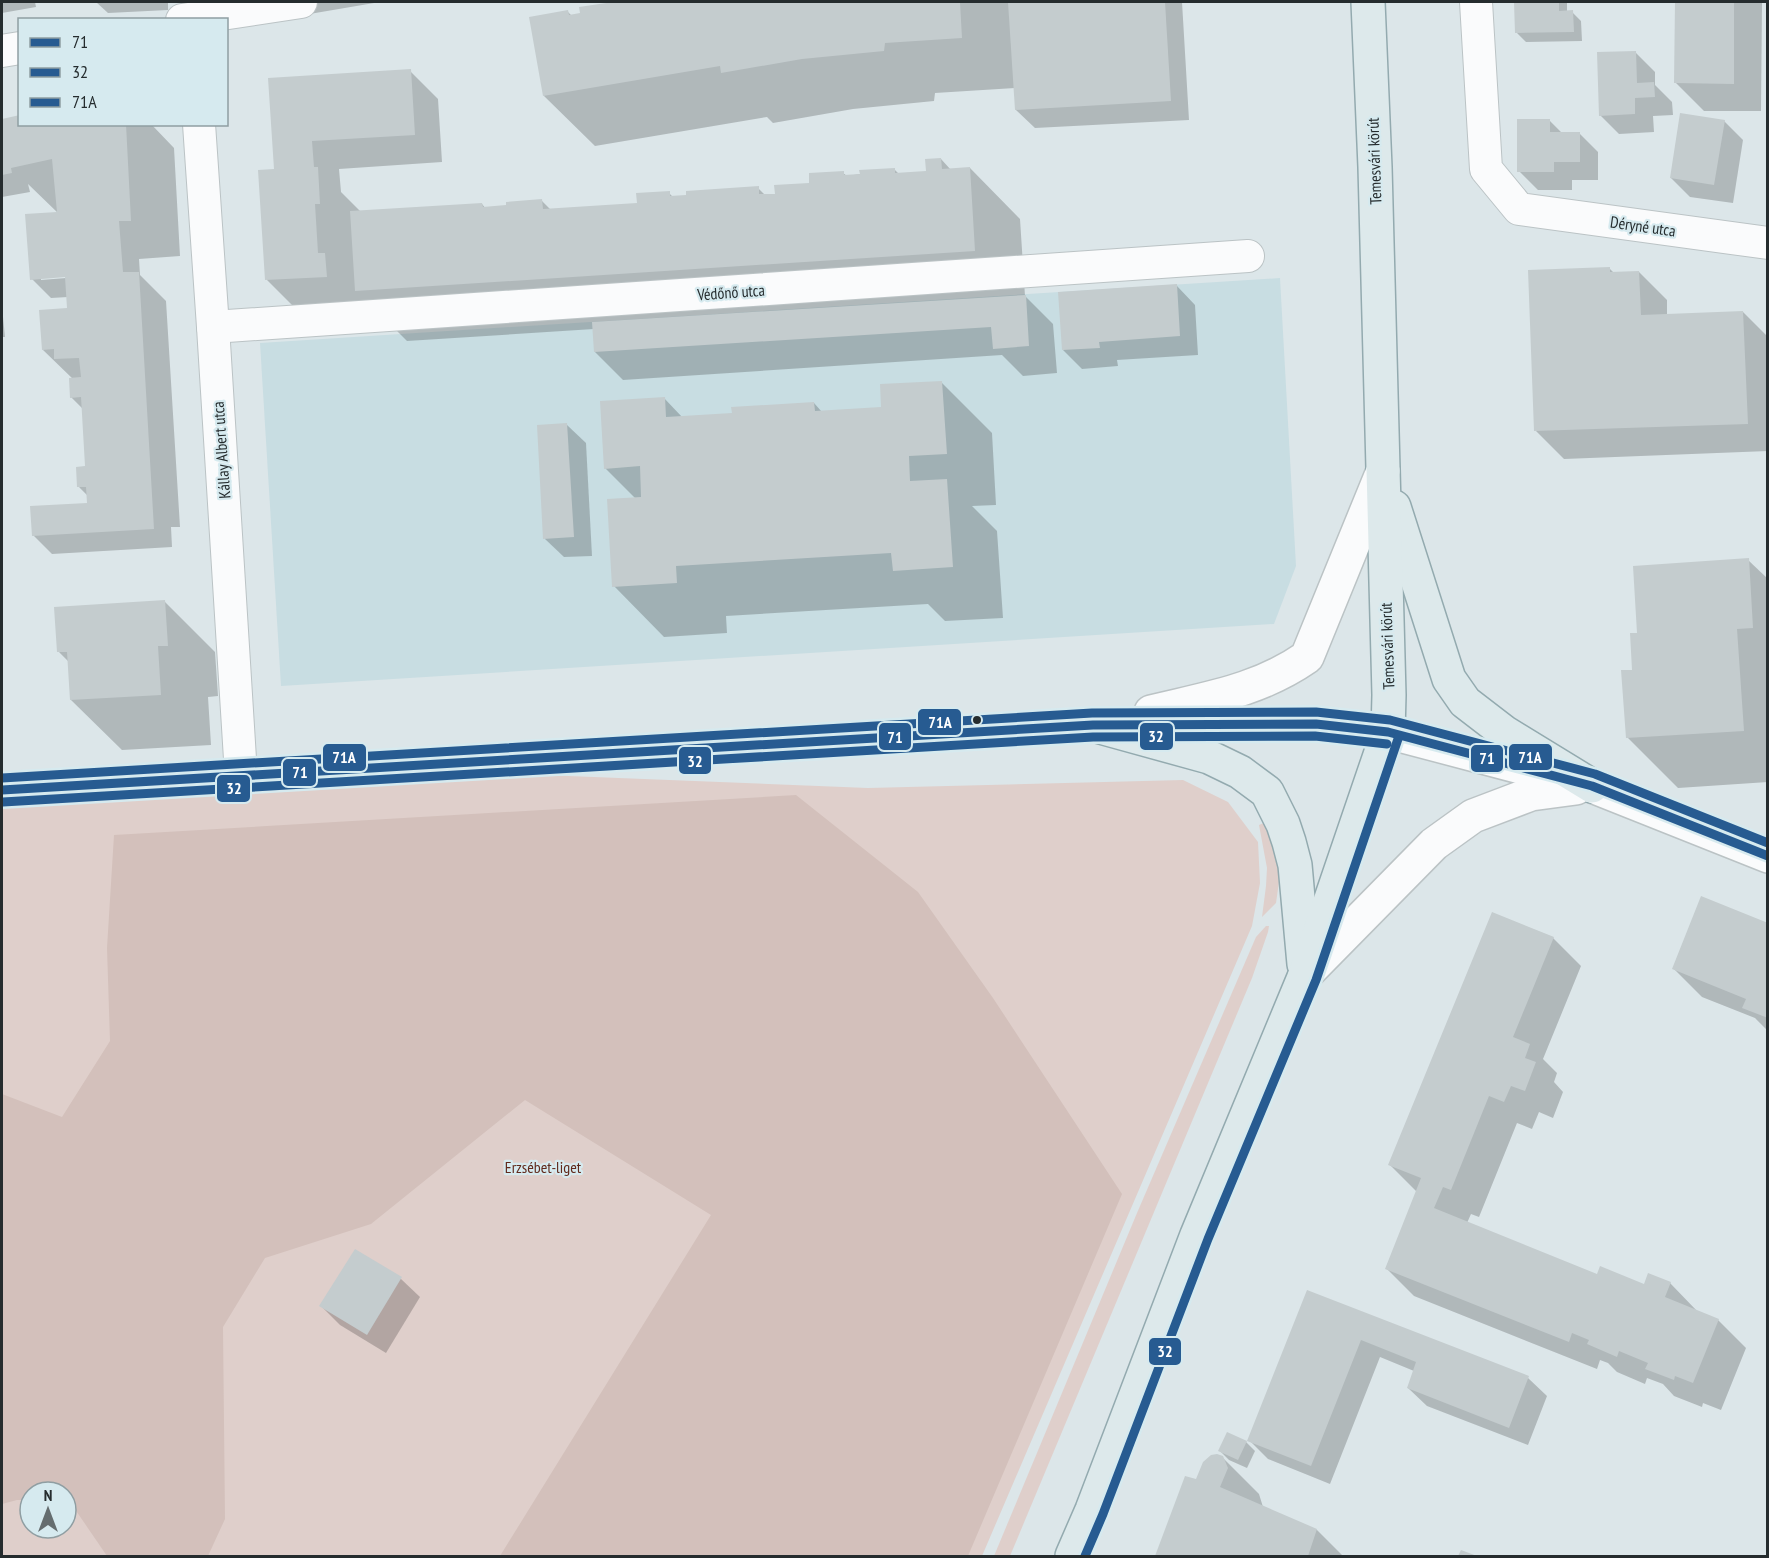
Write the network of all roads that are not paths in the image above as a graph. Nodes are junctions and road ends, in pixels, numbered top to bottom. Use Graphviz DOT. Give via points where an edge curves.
graph roads {
  1 [pos="301,2"];
  2 [pos="1368,2"];
  3 [pos="1476,2"];
  4 [pos="188,15"];
  5 [pos="18,48"];
  6 [pos="2,51"];
  7 [pos="199,126"];
  8 [pos="1767,243"];
  9 [pos="1248,256"];
  10 [pos="213,327"];
  11 [pos="1383,471"];
  12 [pos="1093,725"];
  13 [pos="1388,732"];
  14 [pos="242,776"];
  15 [pos="1592,786"];
  16 [pos="2,790"];
  17 [pos="1767,856"];
  18 [pos="1305,975"];
  19 [pos="1072,1557"];
  1 -- 4 [label="street"];
  2 -- 11 [label="main road, Temesvári körút"];
  3 -- 8 [label="street, Déryné utca" via="1486,170 1519,209"];
  5 -- 6 [label="street"];
  7 -- 10 [label="street, Kállay Albert utca"];
  9 -- 10 [label="street, Védőnő utca"];
  10 -- 14 [label="street, Kállay Albert utca"];
  11 -- 12 [label="street" via="1307,657 1243,690"];
  11 -- 13 [label="main road, Temesvári körút"];
  11 -- 15 [label="main road" via="1449,679 1465,702 1504,732"];
  12 -- 13 [label="street" via="1316,724"];
  12 -- 14 [label="street"];
  12 -- 18 [label="main road" via="1209,758 1240,772 1267,792 1283,824 1295,865"];
  13 -- 15 [label="street"];
  13 -- 18 [label="main road, Temesvári körút"];
  14 -- 16 [label="street"];
  15 -- 17 [label="street"];
  15 -- 18 [label="street" via="1531,794 1473,816 1434,843"];
  18 -- 19 [label="main road, Temesvári körút" via="1197,1235"];
}
